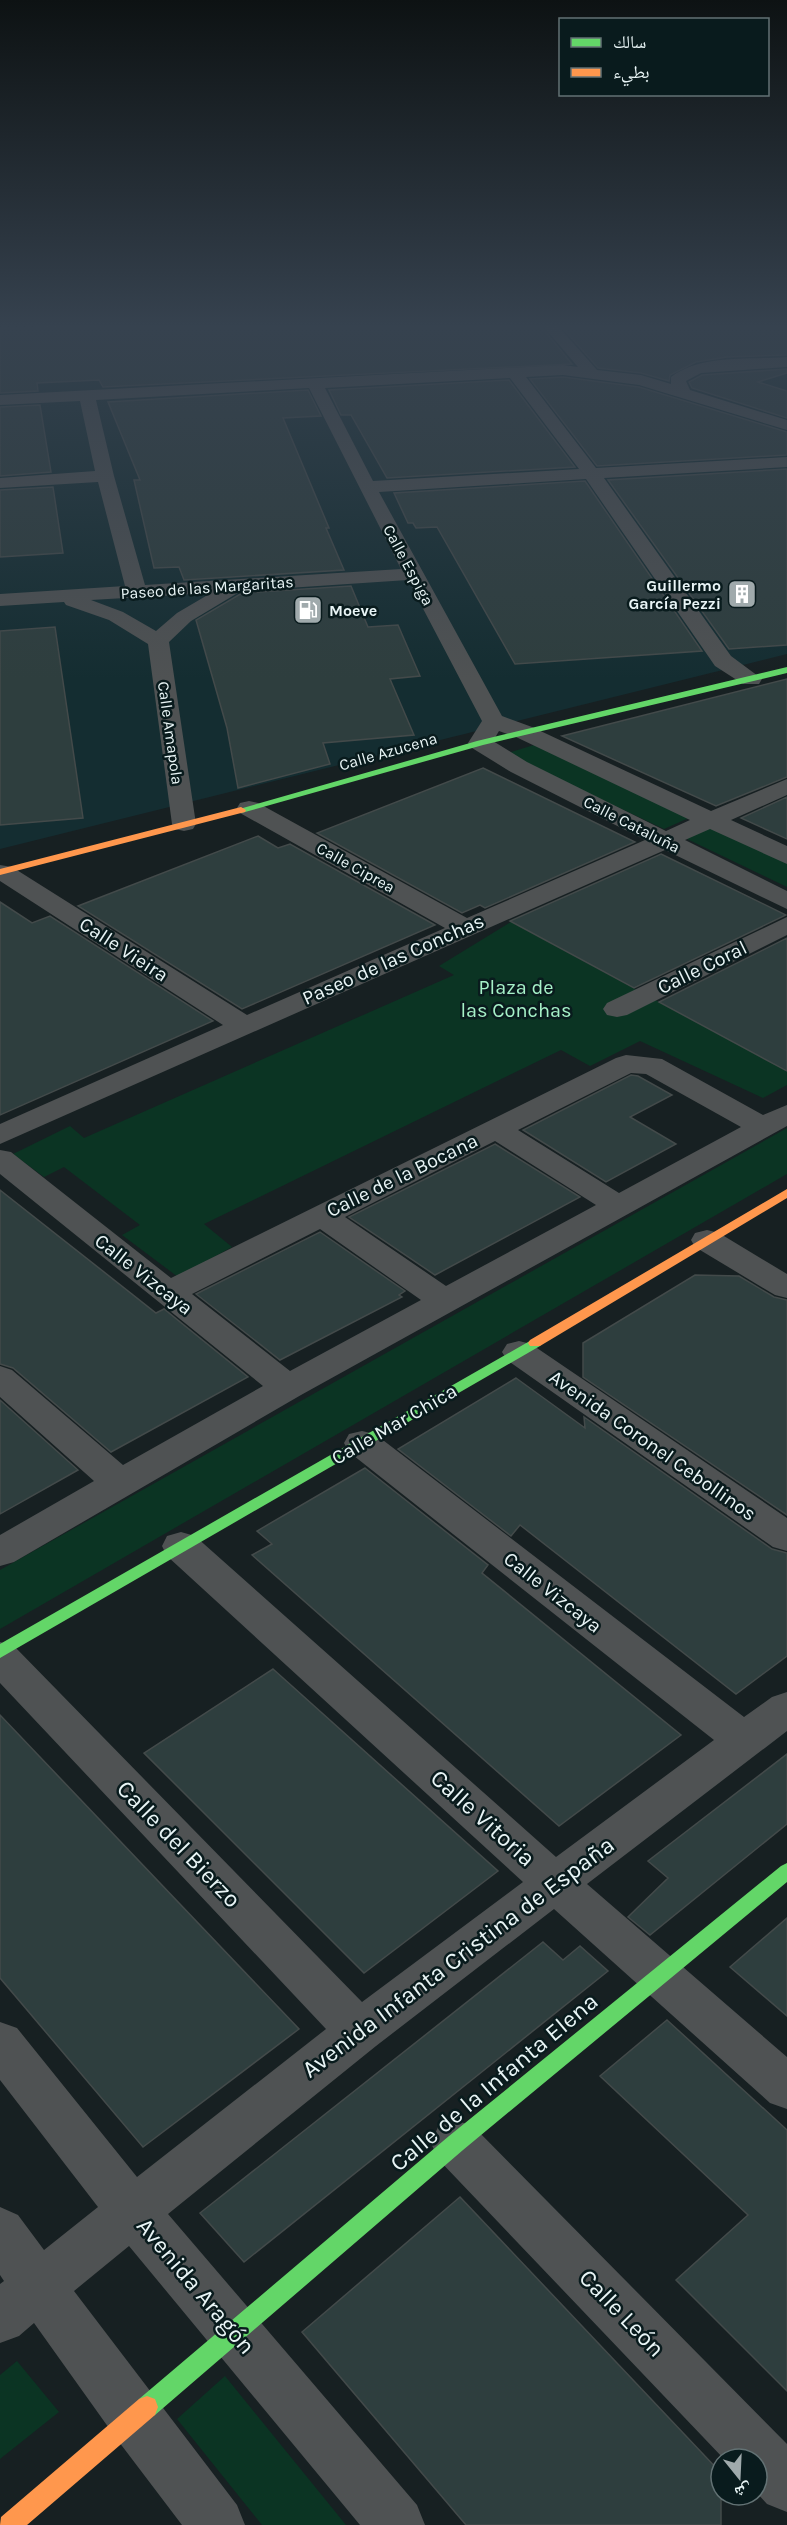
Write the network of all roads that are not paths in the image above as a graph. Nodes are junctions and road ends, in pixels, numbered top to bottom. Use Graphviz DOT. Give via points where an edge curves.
graph roads {
  1 [pos="98,444"];
  2 [pos="345,444"];
  3 [pos="569,444"];
  4 [pos="787,462"];
  5 [pos="590,472"];
  6 [pos="105,476"];
  7 [pos="0,483"];
  8 [pos="368,487"];
  9 [pos="413,574"];
  10 [pos="240,585"];
  11 [pos="137,592"];
  12 [pos="60,597"];
  13 [pos="0,600"];
  14 [pos="158,641"];
  15 [pos="787,670"];
  16 [pos="751,679"];
  17 [pos="493,722"];
  18 [pos="524,732"];
  19 [pos="480,743"];
  20 [pos="787,786"];
  21 [pos="249,808"];
  22 [pos="708,820"];
  23 [pos="184,825"];
  24 [pos="663,840"];
  25 [pos="787,856"];
  26 [pos="2,872"];
  27 [pos="787,901"];
  28 [pos="787,926"];
  29 [pos="464,927"];
  30 [pos="617,1009"];
  31 [pos="244,1026"];
  32 [pos="775,1120"];
  33 [pos="496,1128"];
  34 [pos="0,1135"];
  35 [pos="0,1159"];
  36 [pos="787,1193"];
  37 [pos="619,1206"];
  38 [pos="321,1215"];
  39 [pos="707,1240"];
  40 [pos="787,1288"];
  41 [pos="167,1293"];
  42 [pos="446,1302"];
  43 [pos="519,1352"];
  44 [pos="0,1378"];
  45 [pos="288,1387"];
  46 [pos="362,1443"];
  47 [pos="121,1484"];
  48 [pos="787,1537"];
  49 [pos="181,1546"];
  50 [pos="0,1552"];
  51 [pos="0,1652"];
  52 [pos="0,1657"];
  53 [pos="787,1708"];
  54 [pos="745,1741"];
  55 [pos="787,1871"];
  56 [pos="555,1883"];
  57 [pos="659,1973"];
  58 [pos="359,2031"];
  59 [pos="0,2043"];
  60 [pos="787,2087"];
  61 [pos="456,2143"];
  62 [pos="133,2211"];
  63 [pos="0,2232"];
  64 [pos="41,2286"];
  65 [pos="0,2317"];
  66 [pos="235,2333"];
  67 [pos="135,2419"];
  68 [pos="787,2484"];
  69 [pos="9,2525"];
  70 [pos="217,2525"];
  71 [pos="397,2525"];
  1 -- 6 [label="street"];
  2 -- 8 [label="street, Calle Espiga"];
  3 -- 5 [label="street"];
  4 -- 5 [label="street"];
  5 -- 8 [label="street"];
  5 -- 16 [label="street" via="723,661"];
  6 -- 7 [label="street"];
  6 -- 11 [label="street"];
  8 -- 9 [label="street, Calle Espiga"];
  9 -- 10 [label="street, Paseo de las Margaritas"];
  9 -- 17 [label="street, Calle Espiga"];
  10 -- 11 [label="street, Paseo de las Margaritas"];
  10 -- 14 [label="street" via="184,617"];
  11 -- 12 [label="street, Paseo de las Margaritas"];
  12 -- 13 [label="street, Paseo de las Margaritas"];
  12 -- 14 [label="street" via="116,616"];
  14 -- 23 [label="street, Calle Amapola"];
  15 -- 16 [label="street, Calle Azucena"];
  16 -- 18 [label="street, Calle Azucena"];
  17 -- 18 [label="street, Calle Cataluña"];
  17 -- 19 [label="street"];
  18 -- 19 [label="street, Calle Azucena"];
  18 -- 22 [label="street, Calle Cataluña"];
  19 -- 21 [label="street, Calle Azucena"];
  19 -- 24 [label="street, Calle Cataluña" via="509,762"];
  20 -- 22 [label="street, Paseo de las Conchas"];
  21 -- 23 [label="street, Calle Azucena"];
  21 -- 29 [label="street, Calle Ciprea"];
  22 -- 24 [label="street, Paseo de las Conchas"];
  22 -- 25 [label="street, Calle Cataluña"];
  23 -- 26 [label="street, Calle Azucena"];
  24 -- 27 [label="street, Calle Cataluña"];
  24 -- 29 [label="street, Paseo de las Conchas"];
  26 -- 31 [label="street, Calle Vieira"];
  28 -- 30 [label="street, Calle Coral"];
  29 -- 31 [label="street, Paseo de las Conchas"];
  31 -- 34 [label="street, Paseo de las Conchas"];
  32 -- 33 [label="street, Calle de la Bocana" via="652,1065 638,1063 616,1067"];
  32 -- 37 [label="street"];
  33 -- 37 [label="street"];
  33 -- 38 [label="street, Calle de la Bocana"];
  35 -- 41 [label="street, Calle Vizcaya"];
  36 -- 39 [label="street, Calle Mar Chica"];
  37 -- 42 [label="street"];
  38 -- 41 [label="street, Calle de la Bocana"];
  38 -- 42 [label="street"];
  39 -- 40 [label="street"];
  39 -- 43 [label="street, Calle Mar Chica"];
  41 -- 45 [label="street, Calle Vizcaya"];
  42 -- 45 [label="street"];
  43 -- 46 [label="street, Calle Mar Chica"];
  43 -- 48 [label="street, Avenida Coronel Cebollinos"];
  44 -- 47 [label="street"];
  45 -- 47 [label="street"];
  46 -- 49 [label="street, Calle Mar Chica"];
  46 -- 54 [label="street, Calle Vizcaya"];
  47 -- 50 [label="street"];
  49 -- 51 [label="street, Calle Mar Chica"];
  49 -- 56 [label="street, Calle Vitoria"];
  52 -- 58 [label="street, Calle del Bierzo"];
  53 -- 54 [label="street, Avenida Infanta Cristina de España"];
  54 -- 56 [label="street, Avenida Infanta Cristina de España"];
  55 -- 57 [label="street, Calle de la Infanta Elena"];
  56 -- 57 [label="street, Calle Vitoria"];
  56 -- 58 [label="street, Avenida Infanta Cristina de España"];
  57 -- 60 [label="street, Calle Vitoria"];
  57 -- 61 [label="street, Calle de la Infanta Elena"];
  58 -- 62 [label="street, Avenida Infanta Cristina de España"];
  59 -- 62 [label="street, Avenida Aragón"];
  61 -- 66 [label="street, Calle de la Infanta Elena"];
  61 -- 68 [label="street, Calle León"];
  62 -- 64 [label="street, Avenida Infanta Cristina de España"];
  62 -- 66 [label="street, Avenida Aragón"];
  63 -- 64 [label="street"];
  64 -- 65 [label="street, Avenida Infanta Cristina de España"];
  64 -- 67 [label="street"];
  66 -- 67 [label="street, Calle de la Infanta Elena"];
  66 -- 71 [label="street, Avenida Aragón"];
  67 -- 69 [label="street, Calle de la Infanta Elena"];
  67 -- 70 [label="street"];
}
